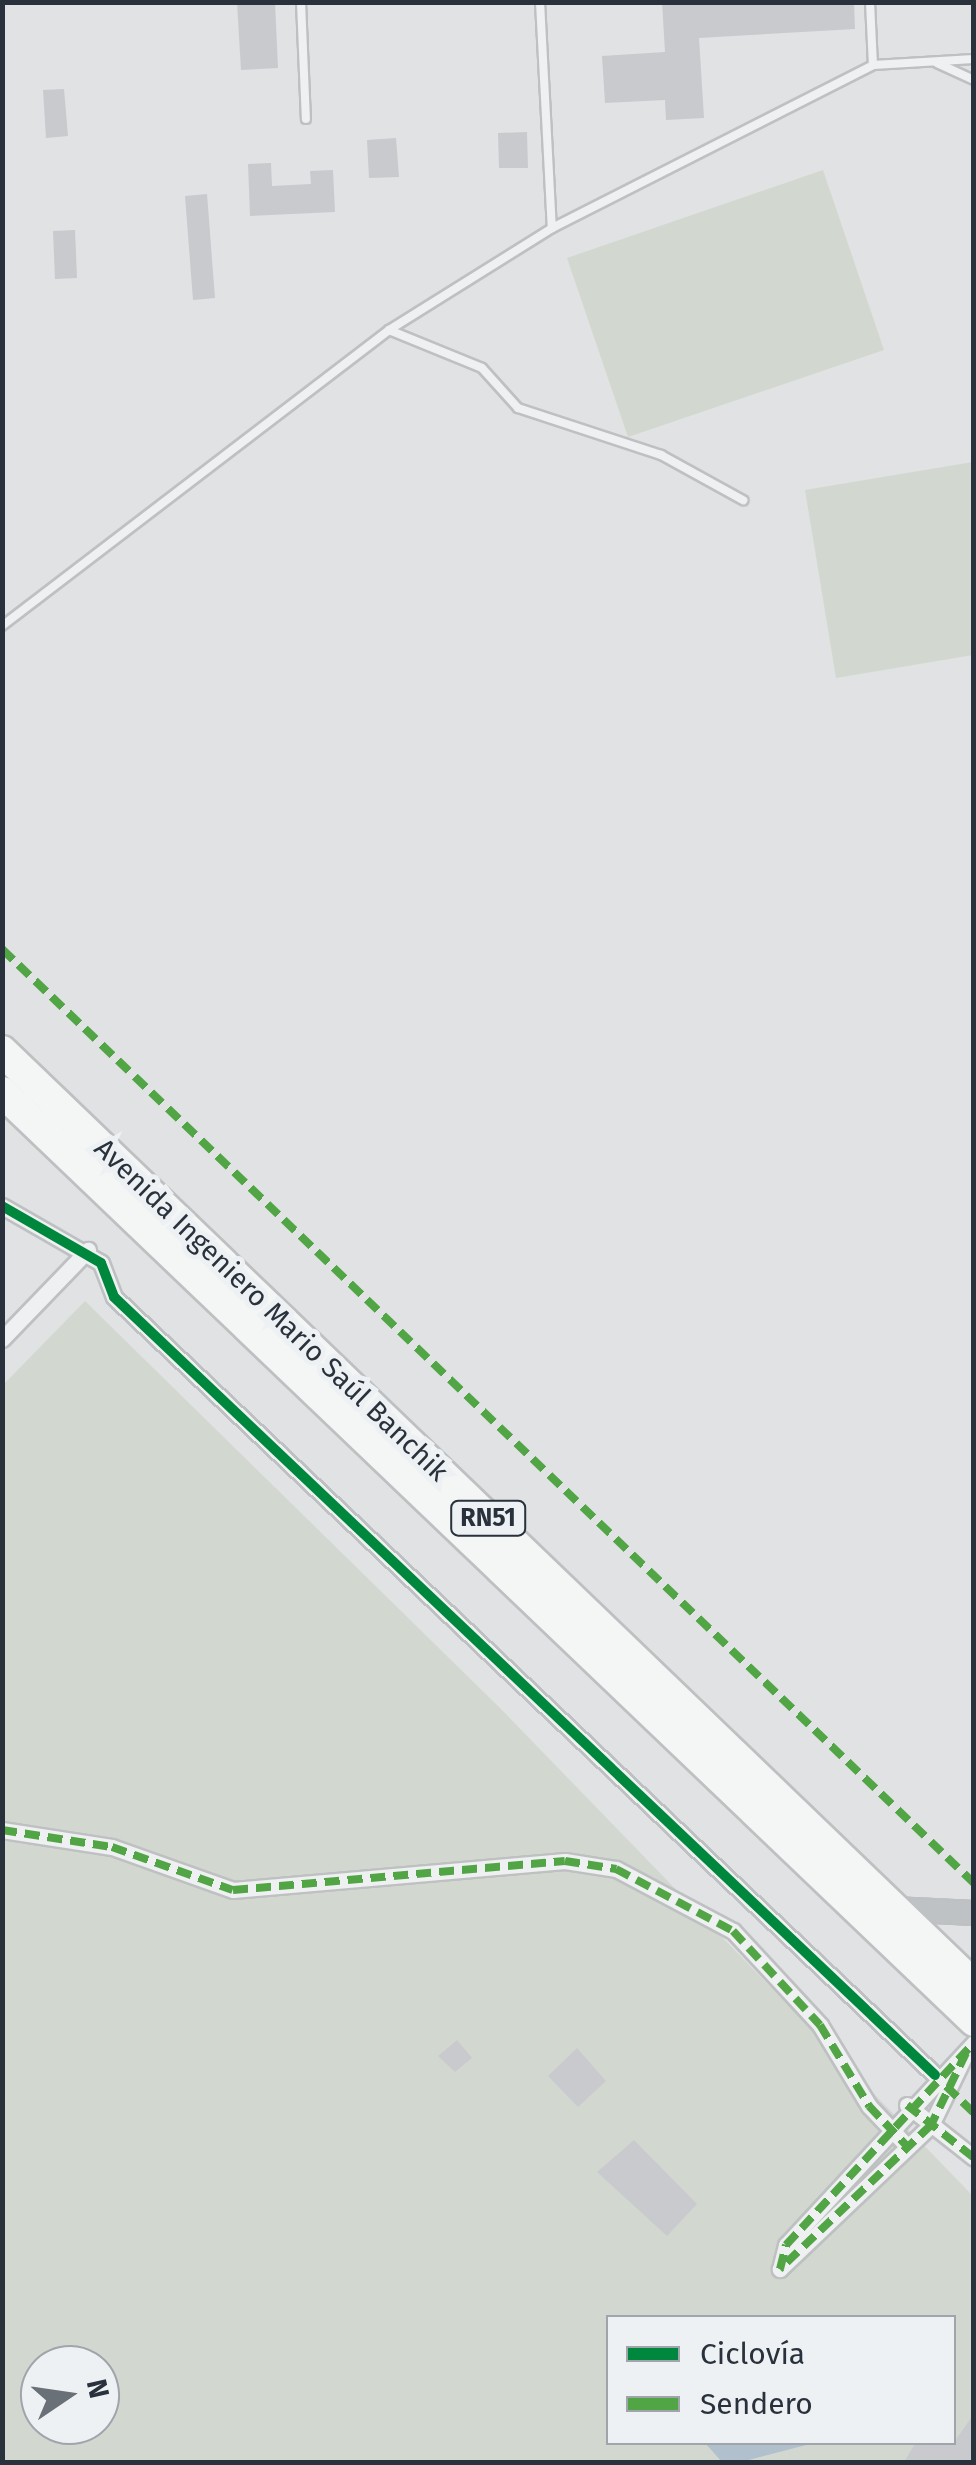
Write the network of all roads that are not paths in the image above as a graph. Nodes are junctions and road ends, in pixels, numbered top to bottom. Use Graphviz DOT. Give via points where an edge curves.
graph roads {
  1 [pos="301,2"];
  2 [pos="540,2"];
  3 [pos="870,2"];
  4 [pos="974,59"];
  5 [pos="934,62"];
  6 [pos="873,64"];
  7 [pos="974,80"];
  8 [pos="306,119"];
  9 [pos="552,228"];
  10 [pos="389,330"];
  11 [pos="742,500"];
  12 [pos="2,626"];
  13 [pos="2,1031"];
  14 [pos="2,1050"];
  15 [pos="36,1084"];
  16 [pos="4,1094"];
  17 [pos="2,1206"];
  18 [pos="88,1250"];
  19 [pos="2,1339"];
  20 [pos="2,1830"];
  21 [pos="894,1909"];
  22 [pos="974,1914"];
  23 [pos="974,1984"];
  24 [pos="974,2021"];
  25 [pos="970,2048"];
  26 [pos="935,2076"];
  27 [pos="907,2105"];
  28 [pos="931,2125"];
  29 [pos="888,2129"];
  30 [pos="906,2146"];
  31 [pos="974,2158"];
  1 -- 8 [label="lane"];
  2 -- 9 [label="lane"];
  3 -- 6 [label="lane"];
  4 -- 5 [label="lane"];
  5 -- 6 [label="lane"];
  5 -- 7 [label="lane"];
  6 -- 9 [label="lane"];
  9 -- 10 [label="lane"];
  10 -- 11 [label="lane" via="482,368 518,408 660,455"];
  10 -- 12 [label="lane"];
  13 -- 15 [label="highway"];
  14 -- 15 [label="highway, Avenida Ingeniero Mario Saúl Banchik / RN51"];
  15 -- 21 [label="highway, Avenida Ingeniero Mario Saúl Banchik / RN51"];
  16 -- 24 [label="highway, Avenida Ingeniero Mario Saúl Banchik / RN51"];
  17 -- 18 [label="street"];
  18 -- 19 [label="street"];
  18 -- 26 [label="street" via="114,1297"];
  20 -- 29 [label="street" via="112,1847 234,1890 565,1861 616,1868 733,1931 820,2024"];
  21 -- 22 [label="street"];
  21 -- 23 [label="highway, Avenida Ingeniero Mario Saúl Banchik / RN51"];
  25 -- 26 [label="street"];
  25 -- 28 [label="street"];
  26 -- 27 [label="street"];
  27 -- 28 [label="street"];
  27 -- 29 [label="street"];
  28 -- 30 [label="street"];
  28 -- 31 [label="street"];
  29 -- 30 [label="street"];
  29 -- 30 [label="street" via="777,2256 780,2270"];
}
